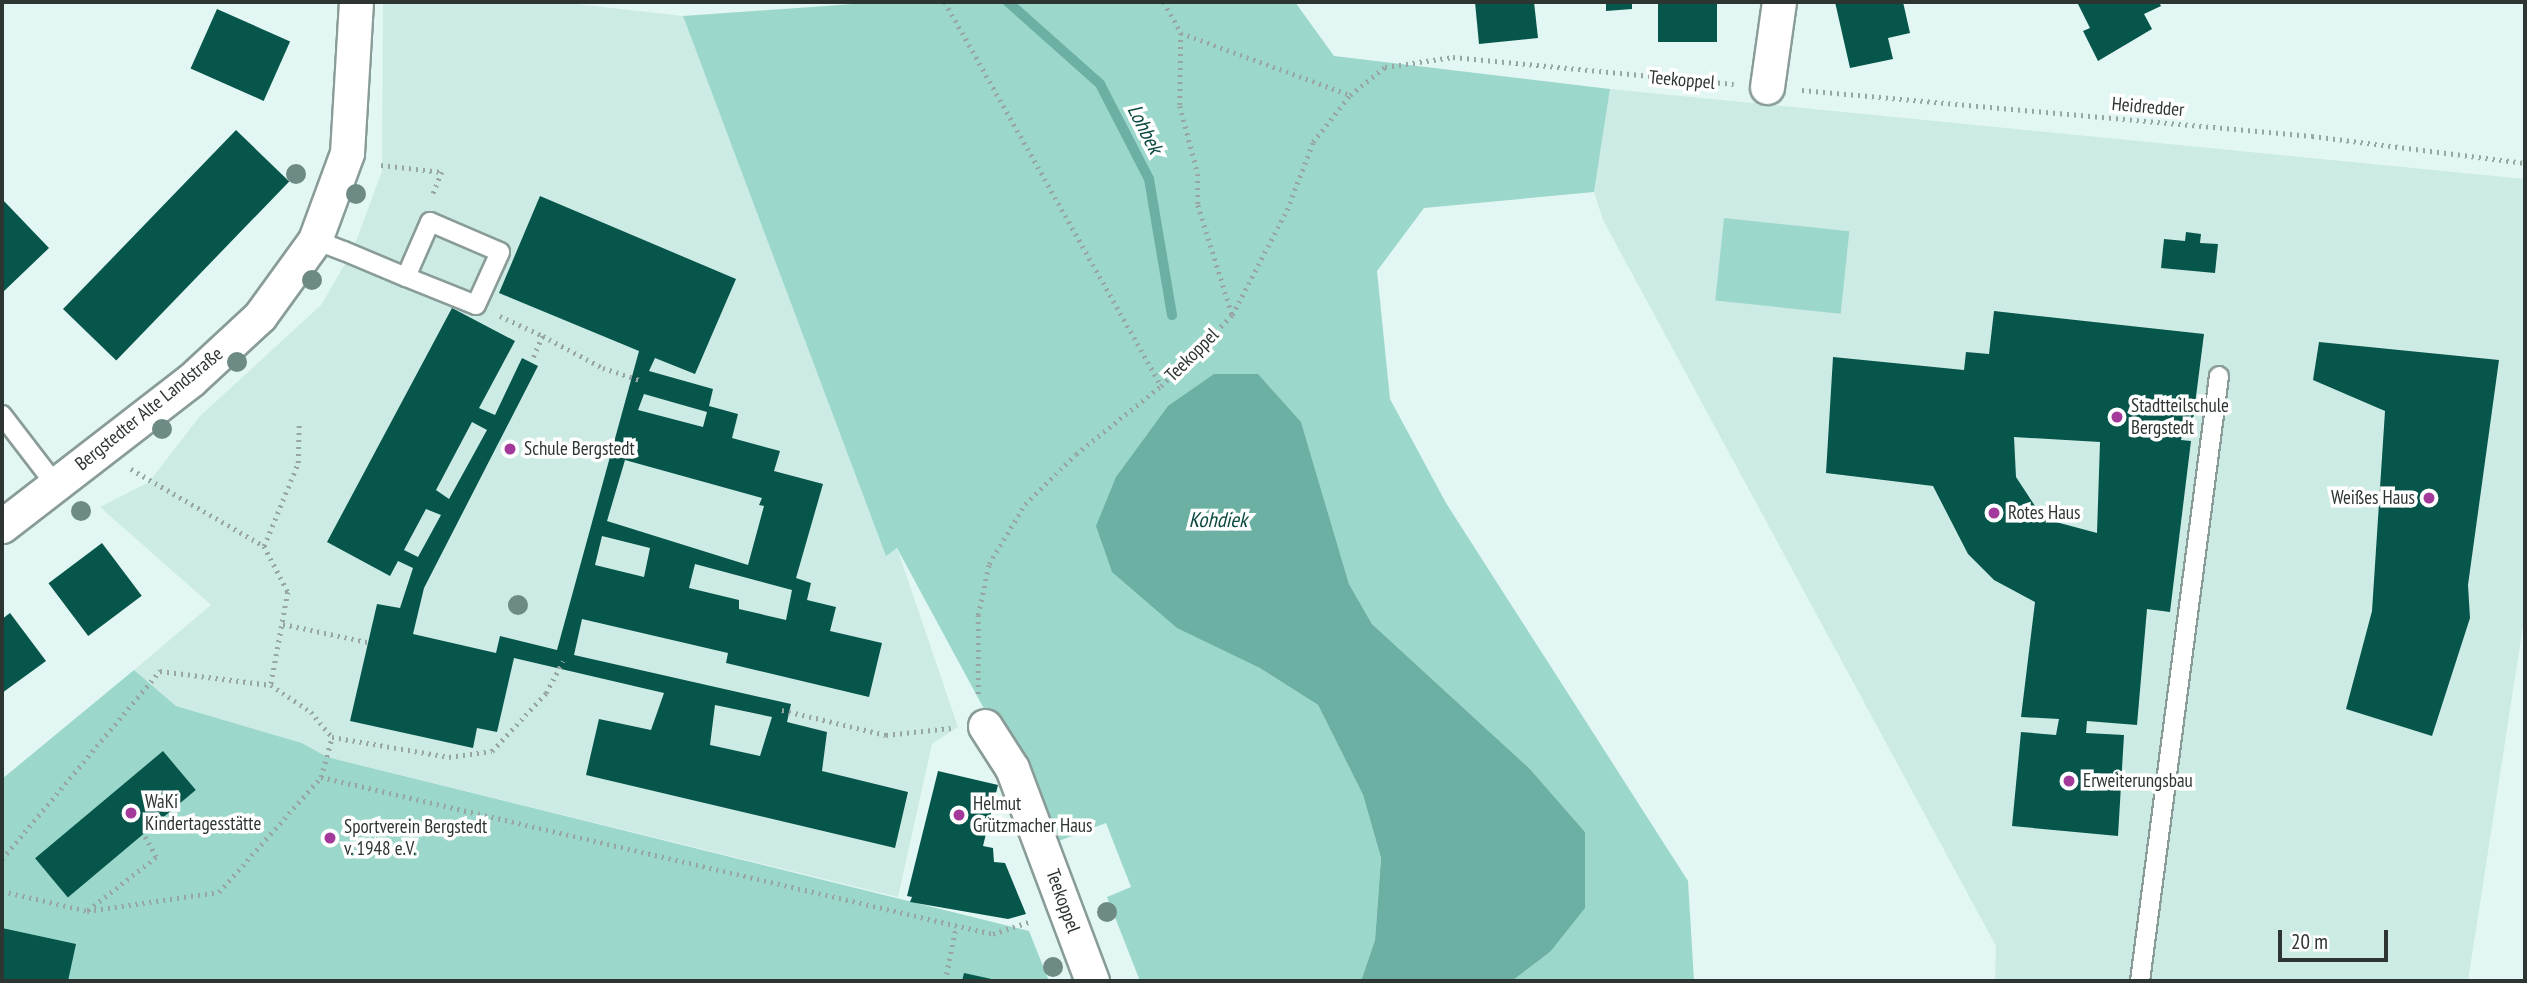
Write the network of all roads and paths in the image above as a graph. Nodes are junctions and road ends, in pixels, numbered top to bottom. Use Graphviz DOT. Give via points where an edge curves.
graph roads {
  1 [pos="356,2"];
  2 [pos="944,2"];
  3 [pos="1164,2"];
  4 [pos="1779,2"];
  5 [pos="1181,33"];
  6 [pos="1767,87"];
  7 [pos="1350,95"];
  8 [pos="2525,163"];
  9 [pos="371,164"];
  10 [pos="430,222"];
  11 [pos="315,240"];
  12 [pos="406,277"];
  13 [pos="476,305"];
  14 [pos="1232,315"];
  15 [pos="543,336"];
  16 [pos="532,361"];
  17 [pos="2219,376"];
  18 [pos="639,380"];
  19 [pos="1161,386"];
  20 [pos="2,415"];
  21 [pos="299,422"];
  22 [pos="149,482"];
  23 [pos="55,484"];
  24 [pos="2,526"];
  25 [pos="264,546"];
  26 [pos="283,624"];
  27 [pos="368,642"];
  28 [pos="564,661"];
  29 [pos="271,685"];
  30 [pos="782,710"];
  31 [pos="985,726"];
  32 [pos="332,737"];
  33 [pos="321,777"];
  34 [pos="144,835"];
  35 [pos="2,859"];
  36 [pos="2,891"];
  37 [pos="1065,904"];
  38 [pos="87,911"];
  39 [pos="956,926"];
  40 [pos="945,981"];
  41 [pos="1092,981"];
  42 [pos="2140,981"];
  1 -- 11 [label="street, Bergstedter Alte Landstraße" via="347,153"];
  2 -- 19 [label="path"];
  3 -- 5 [label="path"];
  4 -- 6 [label="street"];
  5 -- 7 [label="path"];
  5 -- 14 [label="path" via="1180,106 1198,174 1198,205"];
  6 -- 7 [label="path, Teekoppel" via="1453,57 1385,67"];
  6 -- 8 [label="path, Heidredder" via="2298,135"];
  7 -- 14 [label="path, Teekoppel" via="1313,142 1287,210"];
  9 -- 10 [label="path" via="442,172 429,203"];
  10 -- 12 [label="lane"];
  10 -- 13 [label="lane" via="500,252"];
  11 -- 12 [label="lane"];
  11 -- 23 [label="street, Bergstedter Alte Landstraße" via="250,325 191,380"];
  12 -- 13 [label="lane"];
  13 -- 15 [label="path"];
  14 -- 19 [label="path, Teekoppel"];
  15 -- 16 [label="path"];
  15 -- 18 [label="path" via="603,368"];
  17 -- 42 [label="lane"];
  19 -- 31 [label="path, Teekoppel" via="1076,454 1025,504 989,564 975,654 978,705"];
  20 -- 23 [label="lane"];
  21 -- 25 [label="path" via="298,463"];
  22 -- 25 [label="path"];
  23 -- 24 [label="street, Bergstedter Alte Landstraße"];
  25 -- 26 [label="path" via="288,592"];
  26 -- 27 [label="path"];
  26 -- 29 [label="path"];
  28 -- 32 [label="path" via="546,693 492,751 449,757"];
  29 -- 32 [label="path" via="311,712"];
  29 -- 35 [label="path" via="160,671"];
  30 -- 31 [label="path" via="886,735"];
  31 -- 37 [label="street, Teekoppel" via="1012,768"];
  32 -- 33 [label="path"];
  33 -- 38 [label="path" via="219,892"];
  33 -- 39 [label="path"];
  34 -- 38 [label="path" via="156,857"];
  36 -- 38 [label="path"];
  37 -- 39 [label="path" via="993,934"];
  37 -- 41 [label="street, Teekoppel"];
  39 -- 40 [label="path"];
}
